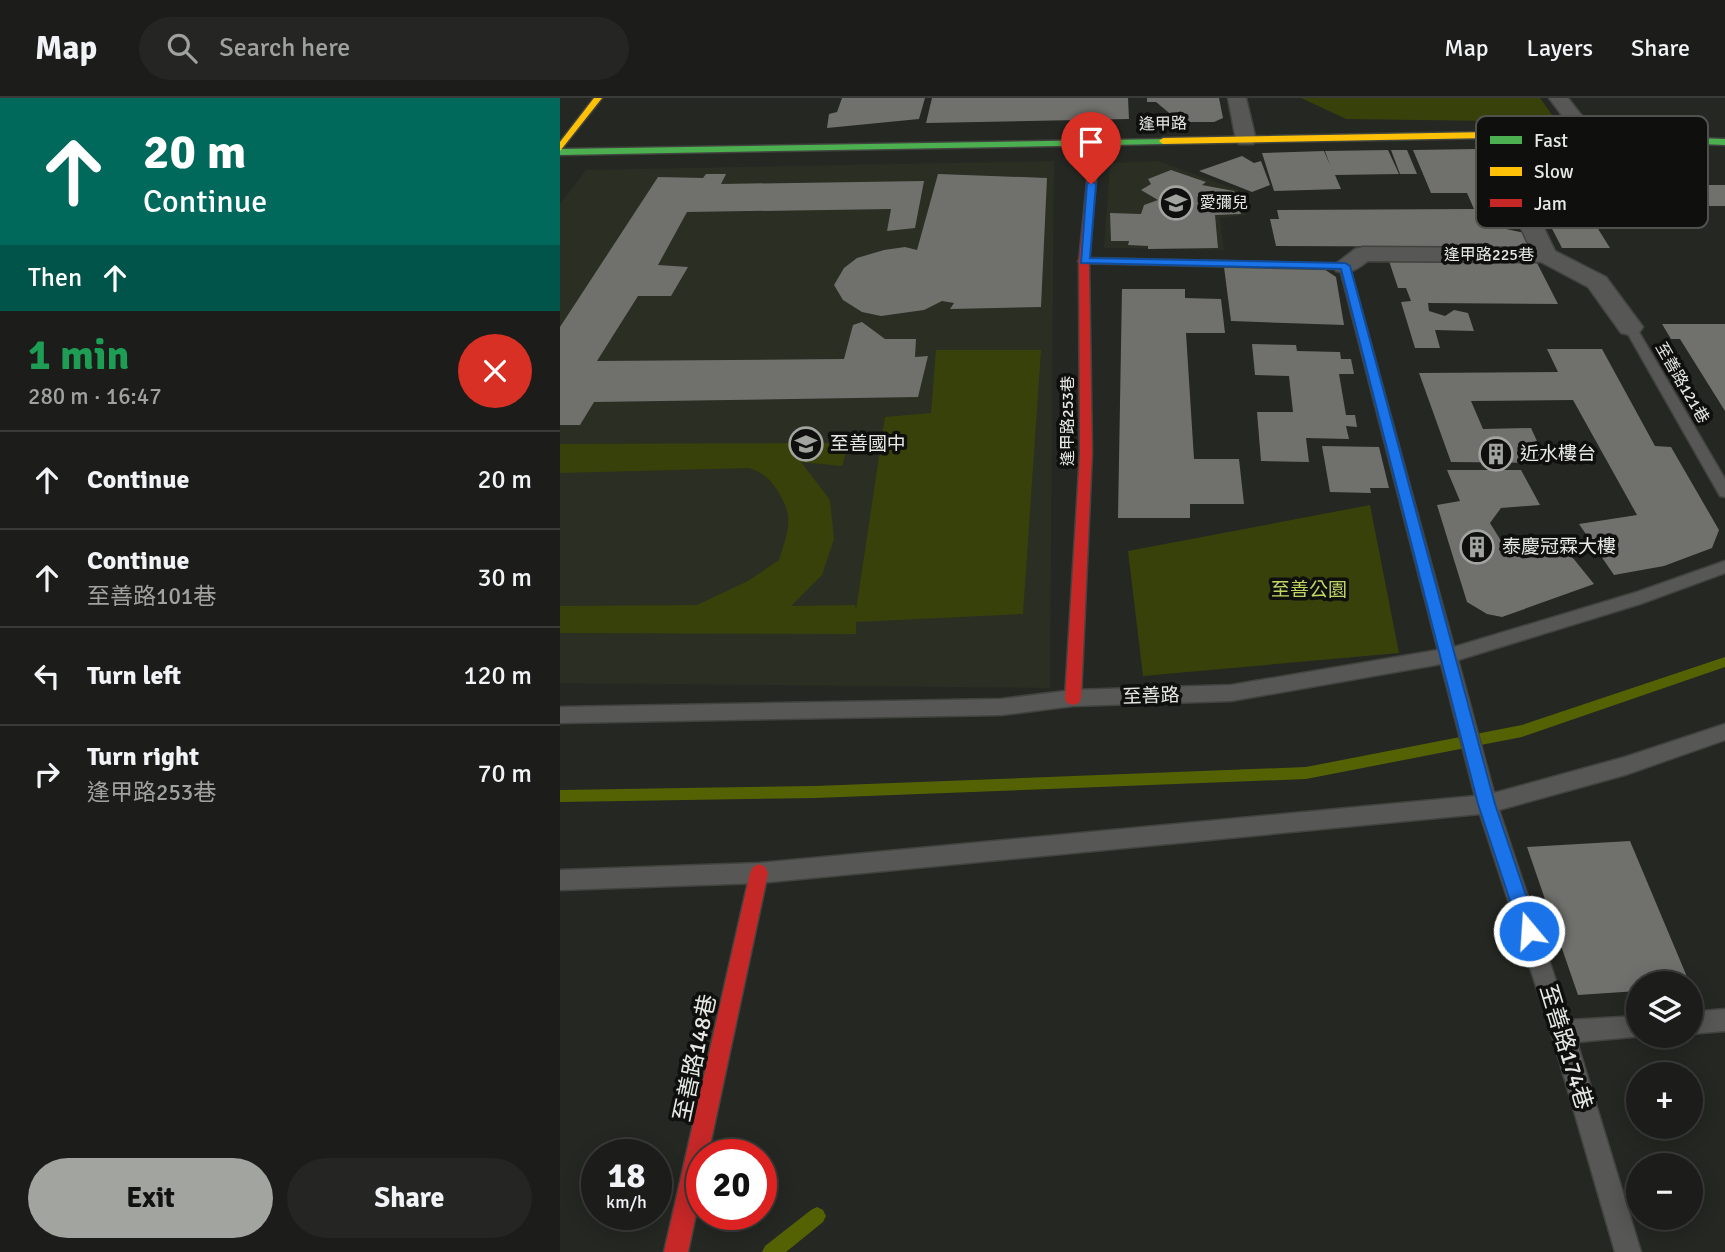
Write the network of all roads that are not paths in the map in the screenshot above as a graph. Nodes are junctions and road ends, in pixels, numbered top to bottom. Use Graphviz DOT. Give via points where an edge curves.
graph roads {
  1 [pos="598,98"];
  2 [pos="1237,98"];
  3 [pos="1558,98"];
  4 [pos="1572,116"];
  5 [pos="1476,135"];
  6 [pos="1246,140"];
  7 [pos="1096,144"];
  8 [pos="560,150"];
  9 [pos="1532,228"];
  10 [pos="1545,255"];
  11 [pos="1084,261"];
  12 [pos="1345,266"];
  13 [pos="1629,327"];
  14 [pos="1725,492"];
  15 [pos="1725,567"];
  16 [pos="1447,656"];
  17 [pos="1073,698"];
  18 [pos="560,715"];
  19 [pos="1725,732"];
  20 [pos="1487,804"];
  21 [pos="759,873"];
  22 [pos="560,880"];
  23 [pos="1725,1020"];
  24 [pos="1703,1022"];
  25 [pos="1626,1028"];
  26 [pos="1562,1032"];
  27 [pos="676,1252"];
  28 [pos="1628,1252"];
  1 -- 8 [label="street"];
  2 -- 6 [label="street"];
  3 -- 4 [label="street"];
  5 -- 6 [label="street, 逢甲路"];
  6 -- 7 [label="street, 逢甲路"];
  7 -- 8 [label="street, 逢甲路"];
  7 -- 11 [label="street, 逢甲路253巷"];
  9 -- 10 [label="street, 逢甲路225巷"];
  10 -- 12 [label="street, 逢甲路225巷" via="1363,254"];
  10 -- 13 [label="street" via="1597,282"];
  11 -- 12 [label="lane"];
  11 -- 17 [label="street, 逢甲路253巷" via="1086,453"];
  12 -- 16 [label="lane, 至善路174巷"];
  13 -- 14 [label="lane, 至善路121巷"];
  15 -- 16 [label="lane, 至善路" via="1640,598"];
  16 -- 17 [label="lane, 至善路" via="1231,693"];
  16 -- 20 [label="lane, 至善路174巷"];
  17 -- 18 [label="lane, 至善路" via="1001,708"];
  19 -- 20 [label="lane"];
  20 -- 21 [label="lane"];
  20 -- 26 [label="lane, 至善路174巷"];
  21 -- 22 [label="lane"];
  21 -- 27 [label="street, 至善路148巷"];
  23 -- 24 [label="lane"];
  25 -- 26 [label="lane"];
  26 -- 28 [label="lane, 至善路174巷"];
}
